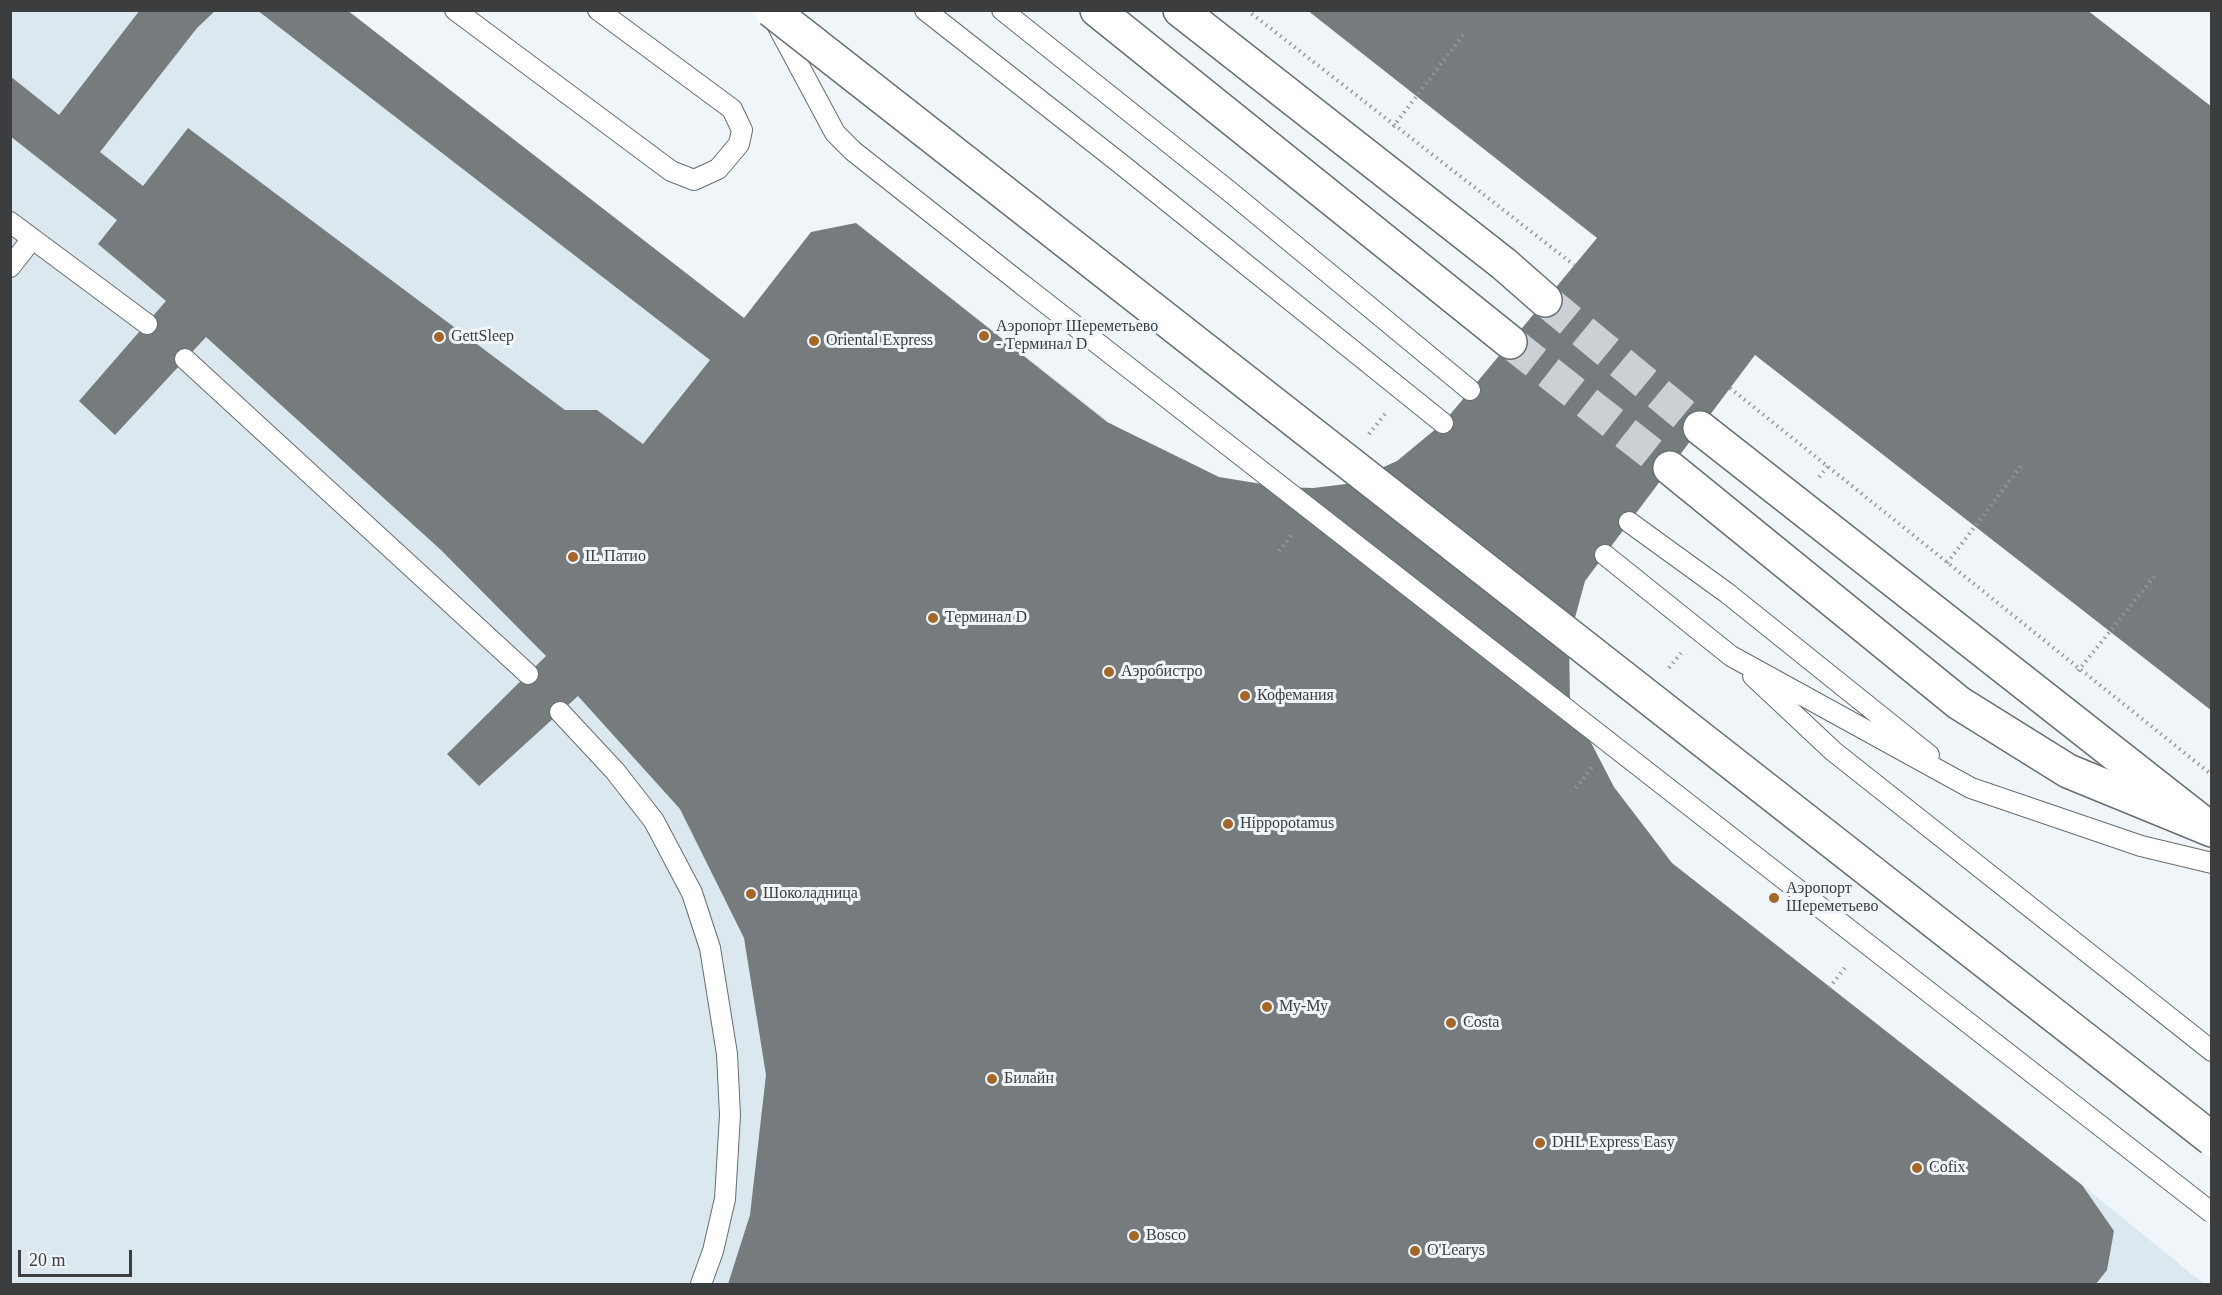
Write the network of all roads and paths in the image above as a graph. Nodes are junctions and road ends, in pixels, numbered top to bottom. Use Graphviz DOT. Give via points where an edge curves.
graph roads {
  1 [pos="455,10"];
  2 [pos="598,10"];
  3 [pos="770,10"];
  4 [pos="925,10"];
  5 [pos="1002,10"];
  6 [pos="1097,10"];
  7 [pos="1180,10"];
  8 [pos="1247,10"];
  9 [pos="1464,34"];
  10 [pos="1393,127"];
  11 [pos="10,222"];
  12 [pos="32,239"];
  13 [pos="1574,265"];
  14 [pos="10,267"];
  15 [pos="1545,300"];
  16 [pos="147,324"];
  17 [pos="1510,342"];
  18 [pos="185,359"];
  19 [pos="1730,388"];
  20 [pos="1470,390"];
  21 [pos="1443,423"];
  22 [pos="1700,428"];
  23 [pos="2021,466"];
  24 [pos="1670,468"];
  25 [pos="1629,522"];
  26 [pos="1605,555"];
  27 [pos="1947,563"];
  28 [pos="2157,573"];
  29 [pos="1731,656"];
  30 [pos="2078,671"];
  31 [pos="528,674"];
  32 [pos="560,712"];
  33 [pos="2211,775"];
  34 [pos="1971,788"];
  35 [pos="2211,830"];
  36 [pos="2211,863"];
  37 [pos="2211,1051"];
  38 [pos="2211,1139"];
  39 [pos="2211,1213"];
  40 [pos="700,1284"];
  1 -- 2 [label="lane" via="671,171 694,180 718,169 740,144 742,130 732,109"];
  3 -- 38 [label="street, bridge"];
  3 -- 39 [label="lane, bridge" via="835,133 853,151"];
  4 -- 21 [label="lane"];
  5 -- 20 [label="lane"];
  6 -- 17 [label="street"];
  7 -- 15 [label="street"];
  8 -- 10 [label="path"];
  9 -- 10 [label="path"];
  10 -- 13 [label="path"];
  11 -- 12 [label="lane"];
  12 -- 14 [label="lane"];
  12 -- 16 [label="lane"];
  18 -- 31 [label="lane"];
  19 -- 27 [label="path"];
  22 -- 35 [label="street"];
  23 -- 27 [label="path"];
  24 -- 35 [label="street" via="1959,703 2068,771"];
  25 -- 34 [label="lane" via="1727,593"];
  26 -- 29 [label="lane"];
  27 -- 30 [label="path"];
  28 -- 30 [label="path"];
  29 -- 34 [label="lane"];
  29 -- 37 [label="lane" via="1833,751"];
  30 -- 33 [label="path"];
  32 -- 40 [label="lane" via="615,771 654,821 692,893 710,948 727,1054 730,1115 725,1199 713,1251"];
  34 -- 36 [label="lane" via="2141,846"];
}
